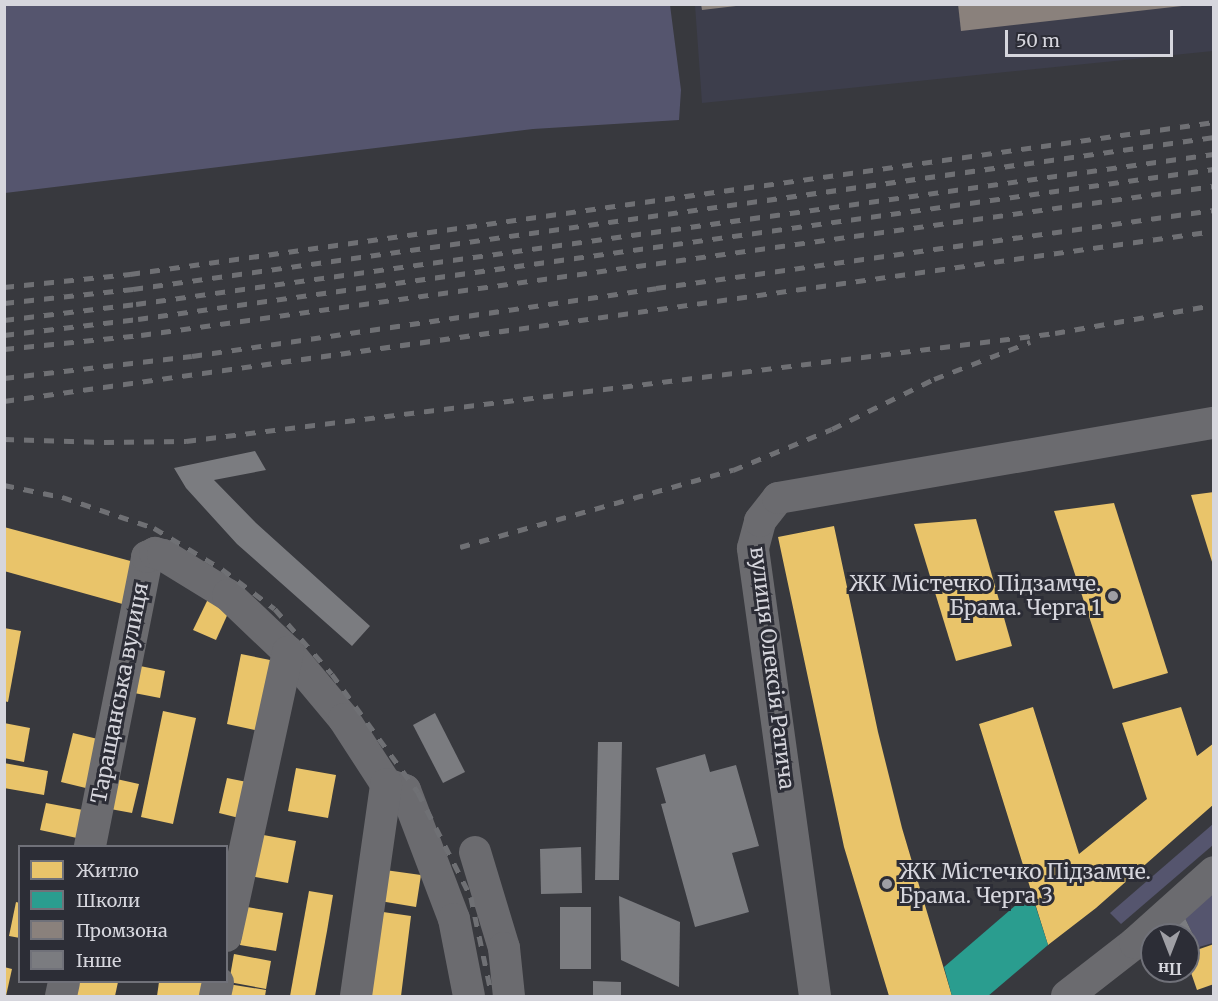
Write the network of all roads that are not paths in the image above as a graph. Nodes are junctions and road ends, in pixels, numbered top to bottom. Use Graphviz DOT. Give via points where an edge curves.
graph roads {
  1 [pos="1214,423"];
  2 [pos="288,652"];
  3 [pos="386,784"];
  4 [pos="90,845"];
  5 [pos="475,852"];
  6 [pos="1214,872"];
  7 [pos="228,927"];
  8 [pos="356,996"];
  9 [pos="469,996"];
  10 [pos="509,996"];
  11 [pos="815,996"];
  12 [pos="1067,996"];
  1 -- 11 [label="street, вулиця Олексія Ратича" via="778,498 760,520 753,548"];
  2 -- 3 [label="street" via="344,719"];
  2 -- 4 [label="street, Таращанська вулиця" via="228,595 163,555 147,557"];
  2 -- 7 [label="street"];
  3 -- 8 [label="street"];
  3 -- 9 [label="street" via="405,790 454,919"];
  5 -- 10 [label="street" via="504,948"];
  6 -- 12 [label="street" via="1136,943"];
}
